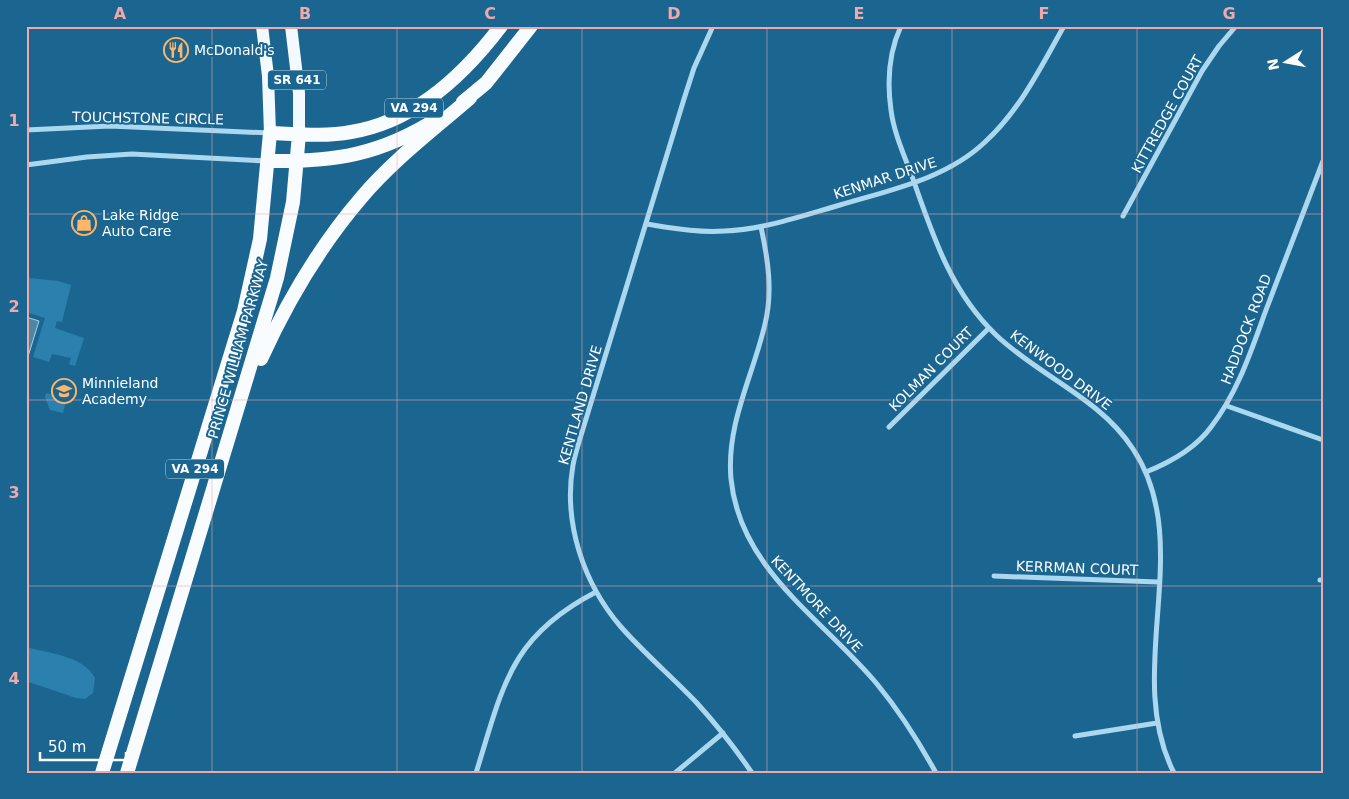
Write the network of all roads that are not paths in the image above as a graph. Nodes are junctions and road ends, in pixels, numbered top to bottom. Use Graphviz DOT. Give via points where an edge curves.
graph roads {
  1 [pos="262,26"];
  2 [pos="290,26"];
  3 [pos="501,26"];
  4 [pos="531,26"];
  5 [pos="713,26"];
  6 [pos="901,26"];
  7 [pos="1064,26"];
  8 [pos="1236,26"];
  9 [pos="470,98"];
  10 [pos="26,130"];
  11 [pos="270,133"];
  12 [pos="299,134"];
  13 [pos="1323,160"];
  14 [pos="268,161"];
  15 [pos="298,162"];
  16 [pos="26,165"];
  17 [pos="914,183"];
  18 [pos="1123,216"];
  19 [pos="646,224"];
  20 [pos="761,227"];
  21 [pos="989,328"];
  22 [pos="1227,406"];
  23 [pos="237,412"];
  24 [pos="890,427"];
  25 [pos="1323,440"];
  26 [pos="1146,472"];
  27 [pos="994,576"];
  28 [pos="1158,582"];
  29 [pos="596,592"];
  30 [pos="1157,723"];
  31 [pos="723,733"];
  32 [pos="1075,736"];
  33 [pos="102,773"];
  34 [pos="127,773"];
  35 [pos="476,773"];
  36 [pos="675,773"];
  37 [pos="752,773"];
  38 [pos="936,773"];
  39 [pos="1174,773"];
  1 -- 11 [label="main road, SR 641"];
  2 -- 12 [label="main road, SR 641" via="299,93"];
  3 -- 12 [label="highway, VA 294" via="470,64 449,83 396,118 352,132"];
  4 -- 9 [label="highway, VA 294" via="486,83"];
  5 -- 19 [label="street, KENTLAND DRIVE" via="694,68"];
  6 -- 17 [label="street, KENWOOD DRIVE" via="893,50 889,91 894,128"];
  7 -- 17 [label="street, KENMAR DRIVE" via="1025,94 986,142 958,163"];
  8 -- 18 [label="street, KITTREDGE COURT" via="1202,71"];
  9 -- 15 [label="highway" via="424,127 374,150 348,157"];
  9 -- 23 [label="highway, VA 294" via="384,174 328,240 270,337"];
  10 -- 11 [label="street, TOUCHSTONE CIRCLE" via="110,126"];
  11 -- 12 [label="highway, VA 294"];
  11 -- 14 [label="highway, PRINCE WILLIAM PARKWAY / VA 294"];
  12 -- 15 [label="highway, PRINCE WILLIAM PARKWAY"];
  13 -- 22 [label="street, HADDOCK ROAD" via="1248,360"];
  14 -- 15 [label="highway"];
  14 -- 16 [label="street" via="132,154"];
  14 -- 33 [label="highway, PRINCE WILLIAM PARKWAY / VA 294" via="260,239 242,318"];
  15 -- 23 [label="highway, PRINCE WILLIAM PARKWAY" via="281,262"];
  17 -- 20 [label="street, KENMAR DRIVE"];
  17 -- 21 [label="street, KENWOOD DRIVE" via="949,273"];
  19 -- 20 [label="street, KENMAR DRIVE" via="697,232"];
  19 -- 29 [label="street, KENTLAND DRIVE" via="573,464 574,533"];
  20 -- 38 [label="street, KENTMORE DRIVE" via="769,273 769,303 739,407 730,457 734,500 750,544 775,579 877,684 920,744"];
  21 -- 24 [label="street, KOLMAN COURT"];
  21 -- 26 [label="street, KENWOOD DRIVE" via="1104,416 1124,436"];
  22 -- 25 [label="street"];
  22 -- 26 [label="street, HADDOCK ROAD" via="1197,443 1165,465"];
  23 -- 34 [label="highway, PRINCE WILLIAM PARKWAY / VA 294"];
  26 -- 28 [label="street, KENWOOD DRIVE" via="1156,499 1160,524"];
  27 -- 28 [label="street, KERRMAN COURT"];
  28 -- 30 [label="street, KENWOOD DRIVE" via="1154,660"];
  29 -- 31 [label="street, KENTLAND DRIVE" via="621,627"];
  29 -- 35 [label="street" via="545,624 521,652 502,691"];
  30 -- 32 [label="street"];
  30 -- 39 [label="street, KENWOOD DRIVE"];
  31 -- 36 [label="street"];
  31 -- 37 [label="street, KENTLAND DRIVE"];
}
